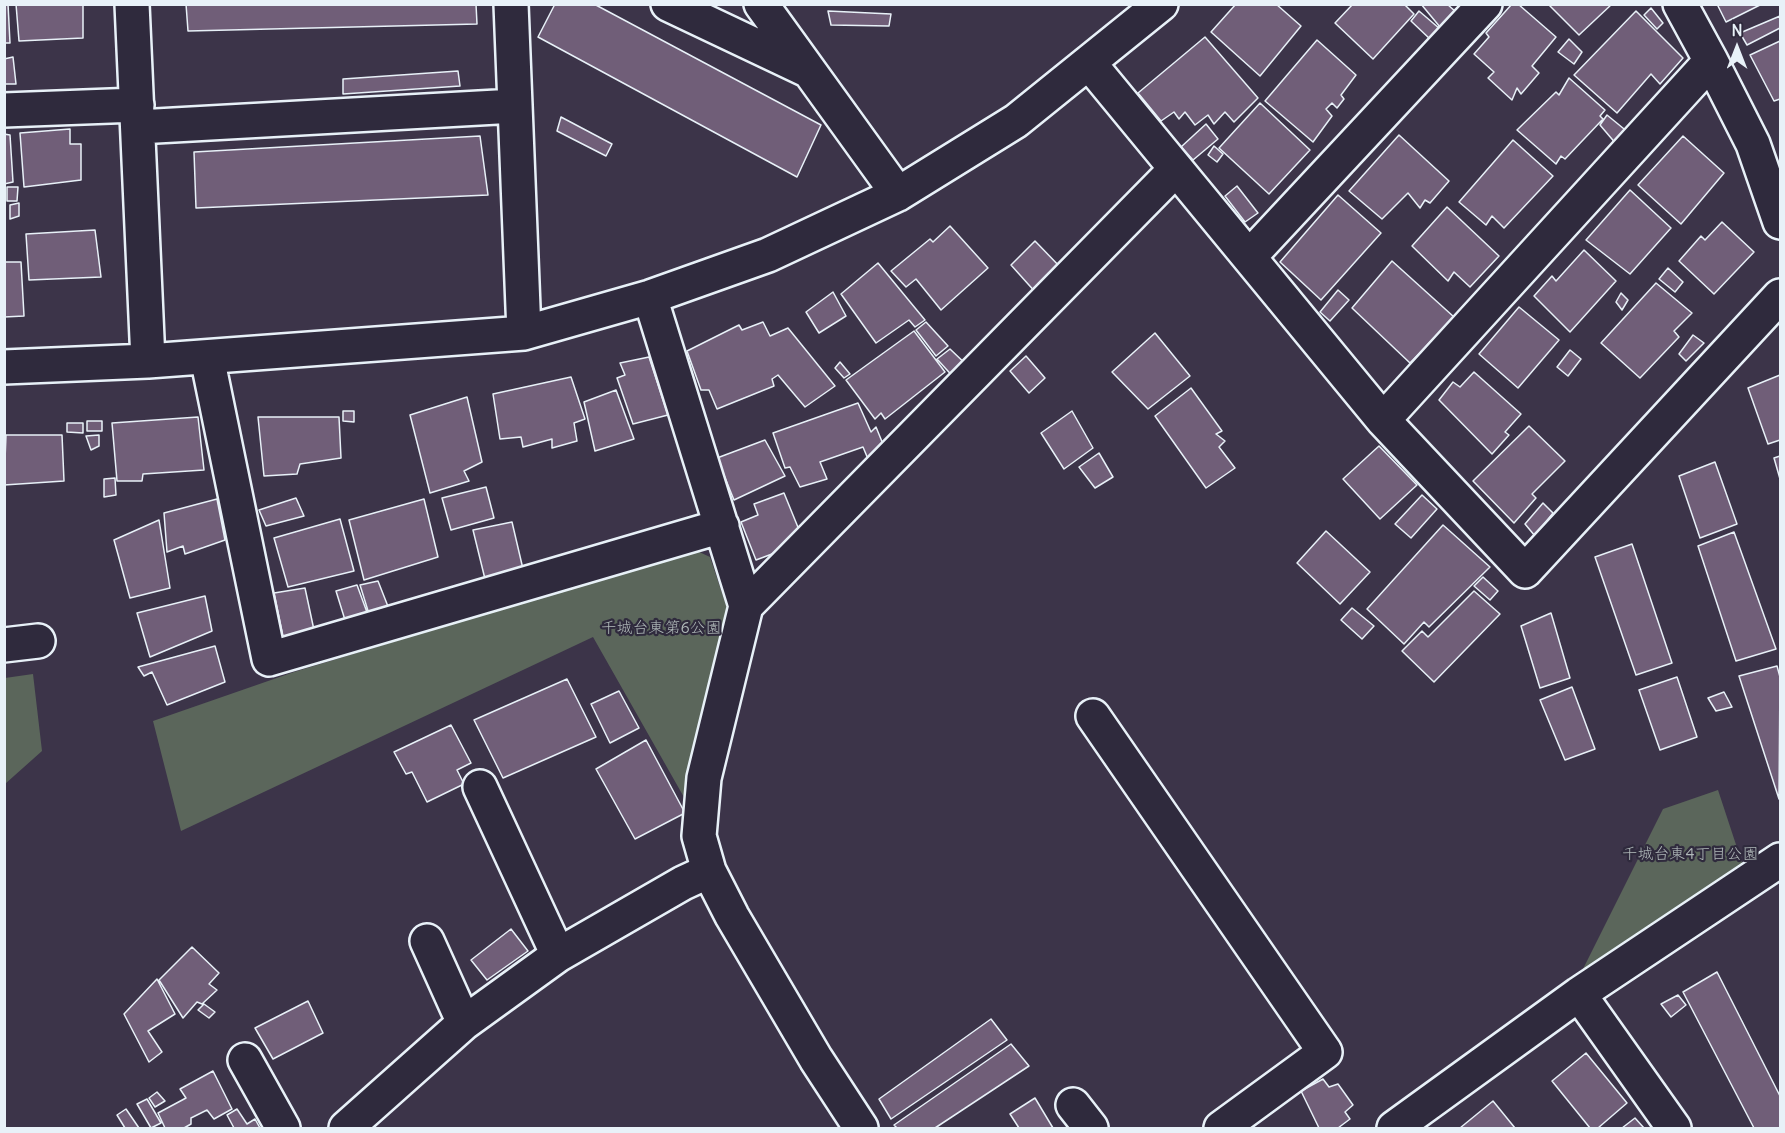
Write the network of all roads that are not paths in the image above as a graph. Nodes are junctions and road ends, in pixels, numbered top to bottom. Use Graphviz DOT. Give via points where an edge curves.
graph roads {
  1 [pos="132,4"];
  2 [pos="511,4"];
  3 [pos="668,4"];
  4 [pos="761,4"];
  5 [pos="1161,4"];
  6 [pos="1485,4"];
  7 [pos="1680,4"];
  8 [pos="1711,61"];
  9 [pos="1089,63"];
  10 [pos="808,70"];
  11 [pos="515,106"];
  12 [pos="4,110"];
  13 [pos="137,116"];
  14 [pos="1176,169"];
  15 [pos="898,194"];
  16 [pos="1780,222"];
  17 [pos="1249,257"];
  18 [pos="1780,296"];
  19 [pos="650,297"];
  20 [pos="524,333"];
  21 [pos="207,357"];
  22 [pos="148,361"];
  23 [pos="4,367"];
  24 [pos="1383,420"];
  25 [pos="722,526"];
  26 [pos="746,606"];
  27 [pos="38,641"];
  28 [pos="4,645"];
  29 [pos="1094,716"];
  30 [pos="480,788"];
  31 [pos="1780,860"];
  32 [pos="709,871"];
  33 [pos="427,941"];
  34 [pos="558,955"];
  35 [pos="1579,994"];
  36 [pos="464,1023"];
  37 [pos="245,1060"];
  38 [pos="283,1128"];
  39 [pos="346,1128"];
  40 [pos="861,1128"];
  41 [pos="1221,1128"];
  42 [pos="1394,1128"];
  43 [pos="1674,1128"];
  1 -- 13 [label="street"];
  2 -- 11 [label="street"];
  3 -- 10 [label="street"];
  4 -- 10 [label="street"];
  5 -- 9 [label="street"];
  6 -- 17 [label="street"];
  7 -- 8 [label="street"];
  8 -- 16 [label="street" via="1753,144"];
  8 -- 24 [label="street"];
  9 -- 14 [label="street"];
  9 -- 15 [label="street" via="1016,121"];
  10 -- 15 [label="street"];
  11 -- 13 [label="street"];
  11 -- 20 [label="street"];
  12 -- 13 [label="street"];
  13 -- 22 [label="street"];
  14 -- 17 [label="street"];
  14 -- 26 [label="street"];
  15 -- 19 [label="street" via="768,255"];
  17 -- 24 [label="street"];
  18 -- 24 [label="street" via="1525,571"];
  19 -- 20 [label="street"];
  19 -- 25 [label="street"];
  20 -- 21 [label="street"];
  21 -- 22 [label="street"];
  21 -- 25 [label="street" via="269,659"];
  22 -- 23 [label="street"];
  25 -- 26 [label="street"];
  26 -- 32 [label="street" via="704,778 699,836"];
  27 -- 28 [label="street"];
  29 -- 41 [label="street" via="1326,1052"];
  30 -- 34 [label="street"];
  31 -- 35 [label="street"];
  32 -- 34 [label="street"];
  32 -- 40 [label="street" via="816,1059"];
  33 -- 36 [label="street"];
  34 -- 36 [label="street"];
  35 -- 42 [label="street"];
  35 -- 43 [label="street"];
  36 -- 39 [label="street"];
  37 -- 38 [label="street"];
}
